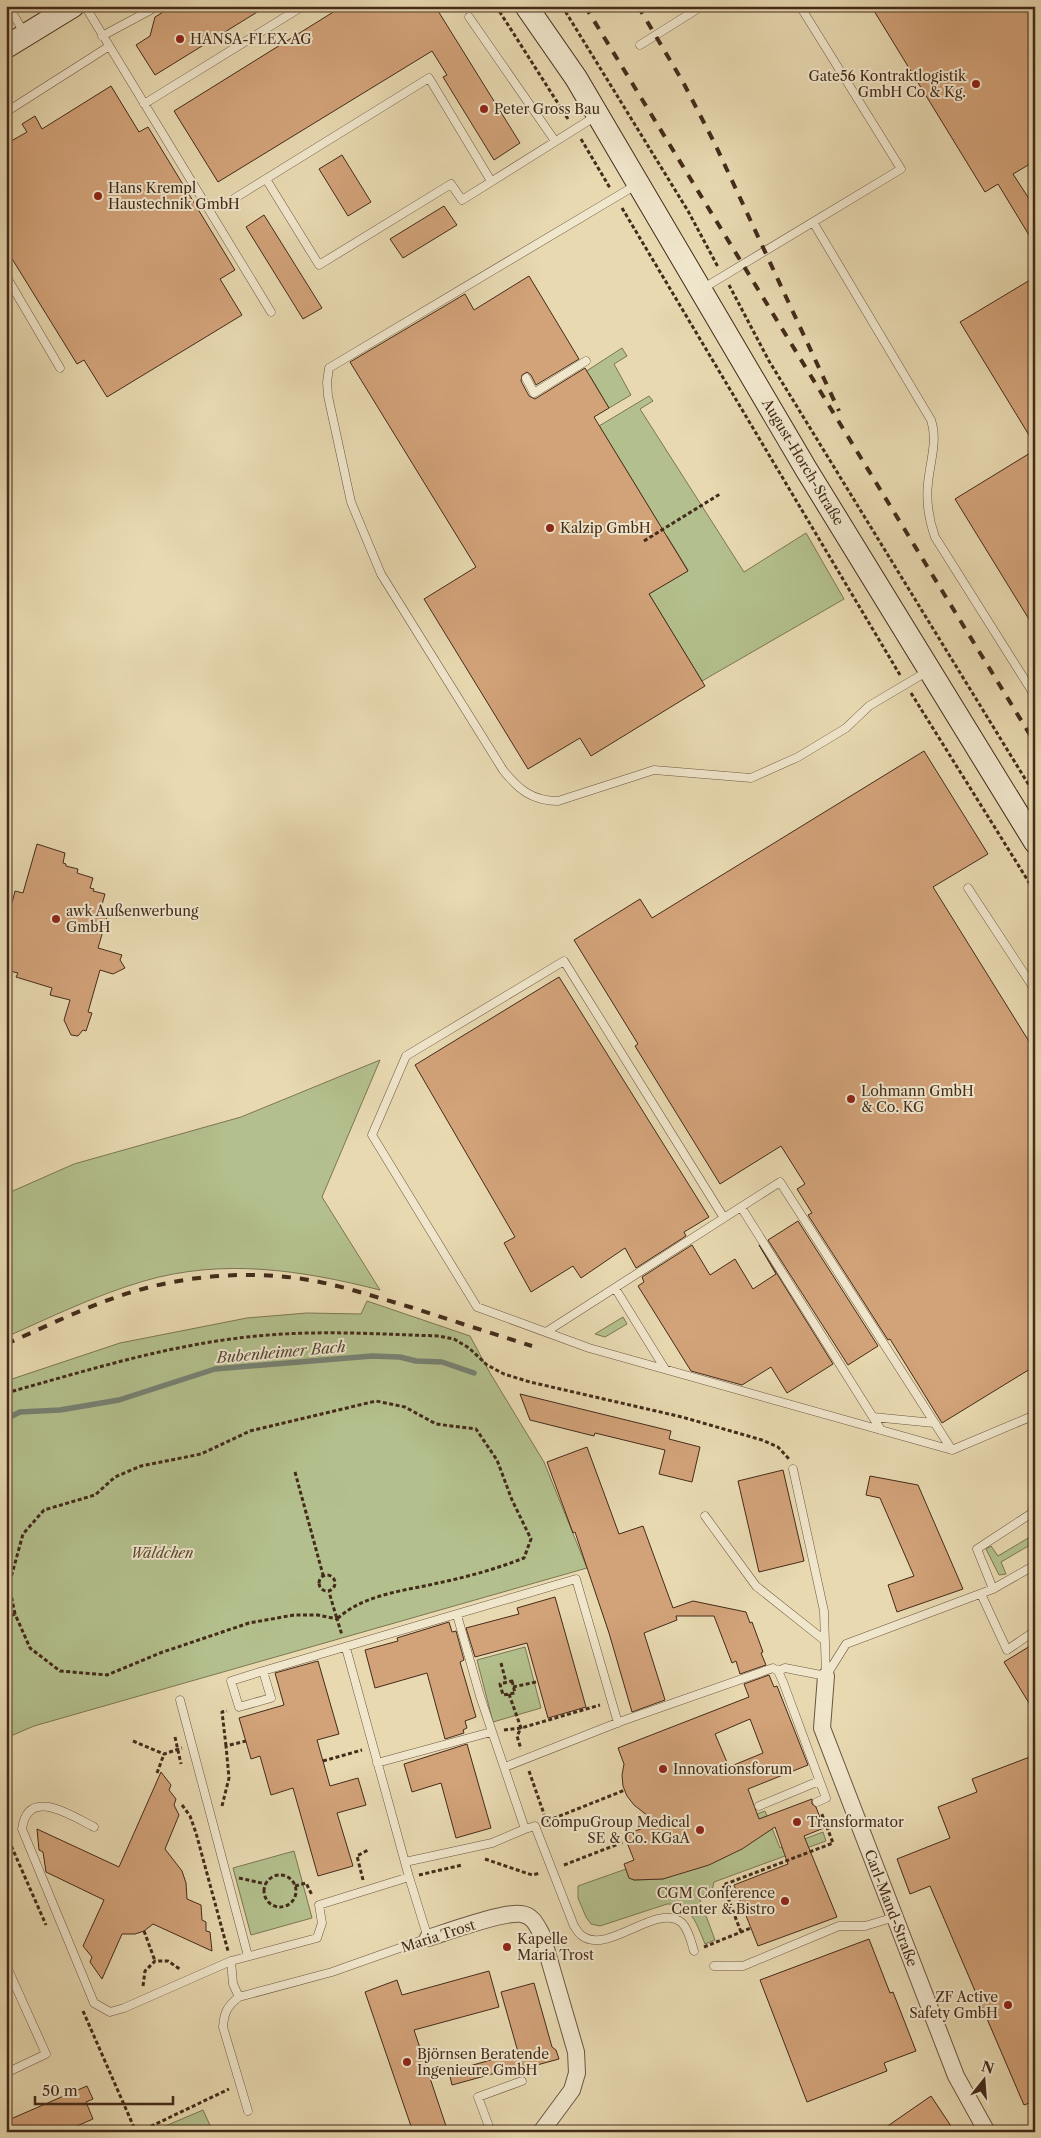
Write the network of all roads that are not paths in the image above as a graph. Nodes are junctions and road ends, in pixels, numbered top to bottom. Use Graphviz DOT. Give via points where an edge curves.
graph roads {
  1 [pos="8,6"];
  2 [pos="73,6"];
  3 [pos="85,6"];
  4 [pos="158,6"];
  5 [pos="303,6"];
  6 [pos="702,6"];
  7 [pos="800,6"];
  8 [pos="531,9"];
  9 [pos="469,18"];
  10 [pos="26,35"];
  11 [pos="102,36"];
  12 [pos="640,45"];
  13 [pos="6,47"];
  14 [pos="108,47"];
  15 [pos="144,104"];
  16 [pos="6,112"];
  17 [pos="597,115"];
  18 [pos="555,141"];
  19 [pos="266,179"];
  20 [pos="491,182"];
  21 [pos="638,184"];
  22 [pos="235,198"];
  23 [pos="813,222"];
  24 [pos="6,276"];
  25 [pos="700,290"];
  26 [pos="271,312"];
  27 [pos="586,361"];
  28 [pos="60,368"];
  29 [pos="526,378"];
  30 [pos="930,670"];
  31 [pos="1035,696"];
  32 [pos="1035,842"];
  33 [pos="968,888"];
  34 [pos="1035,990"];
  35 [pos="741,1207"];
  36 [pos="724,1218"];
  37 [pos="615,1288"];
  38 [pos="546,1332"];
  39 [pos="665,1369"];
  40 [pos="1035,1415"];
  41 [pos="873,1417"];
  42 [pos="934,1422"];
  43 [pos="881,1430"];
  44 [pos="952,1450"];
  45 [pos="793,1469"];
  46 [pos="1035,1511"];
  47 [pos="704,1516"];
  48 [pos="1035,1565"];
  49 [pos="993,1590"];
  50 [pos="982,1594"];
  51 [pos="457,1615"];
  52 [pos="1035,1631"];
  53 [pos="824,1640"];
  54 [pos="346,1648"];
  55 [pos="778,1671"];
  56 [pos="263,1672"];
  57 [pos="826,1676"];
  58 [pos="180,1700"];
  59 [pos="618,1723"];
  60 [pos="491,1732"];
  61 [pos="377,1763"];
  62 [pos="505,1767"];
  63 [pos="819,1781"];
  64 [pos="817,1802"];
  65 [pos="759,1806"];
  66 [pos="94,1827"];
  67 [pos="525,1829"];
  68 [pos="405,1862"];
  69 [pos="409,1877"];
  70 [pos="895,1917"];
  71 [pos="428,1938"];
  72 [pos="694,1951"];
  73 [pos="248,1956"];
  74 [pos="231,1961"];
  75 [pos="6,1964"];
  76 [pos="714,1966"];
  77 [pos="239,1997"];
  78 [pos="6,2073"];
  79 [pos="522,2081"];
  80 [pos="248,2111"];
  81 [pos="491,2132"];
  82 [pos="541,2132"];
  83 [pos="988,2132"];
  1 -- 10 [label="lane"];
  2 -- 10 [label="main road"];
  3 -- 11 [label="lane"];
  4 -- 11 [label="lane"];
  5 -- 15 [label="lane"];
  6 -- 12 [label="lane"];
  7 -- 23 [label="lane" via="901,169"];
  8 -- 17 [label="main road, August-Horch-Straße"];
  9 -- 18 [label="lane"];
  10 -- 13 [label="main road"];
  11 -- 14 [label="lane"];
  14 -- 15 [label="lane"];
  14 -- 16 [label="lane"];
  15 -- 26 [label="lane"];
  17 -- 18 [label="lane"];
  17 -- 21 [label="main road, August-Horch-Straße"];
  18 -- 20 [label="lane"];
  19 -- 20 [label="lane" via="319,265 451,184 462,200"];
  19 -- 20 [label="lane" via="429,78"];
  19 -- 22 [label="lane"];
  21 -- 25 [label="main road, August-Horch-Straße"];
  21 -- 30 [label="lane" via="329,368 328,396 351,502 381,574 503,770 524,792 546,801 558,801 654,770 751,778 798,757 846,728 869,706"];
  23 -- 25 [label="lane"];
  23 -- 31 [label="lane" via="931,420 934,434 927,484 935,537"];
  24 -- 28 [label="lane"];
  25 -- 30 [label="main road, August-Horch-Straße"];
  27 -- 29 [label="lane" via="534,393"];
  30 -- 32 [label="main road, August-Horch-Straße"];
  33 -- 34 [label="lane"];
  35 -- 36 [label="lane"];
  35 -- 41 [label="lane"];
  35 -- 42 [label="lane" via="780,1182"];
  36 -- 37 [label="lane"];
  36 -- 38 [label="lane" via="564,961 406,1056 372,1135 477,1307"];
  37 -- 38 [label="lane"];
  37 -- 39 [label="lane"];
  38 -- 39 [label="lane"];
  39 -- 43 [label="lane"];
  40 -- 44 [label="lane"];
  41 -- 42 [label="lane"];
  41 -- 43 [label="lane"];
  42 -- 44 [label="lane"];
  43 -- 44 [label="lane"];
  45 -- 53 [label="lane" via="824,1610"];
  46 -- 49 [label="lane" via="976,1548"];
  47 -- 53 [label="lane" via="756,1586"];
  48 -- 49 [label="lane"];
  49 -- 50 [label="lane"];
  50 -- 52 [label="lane" via="1007,1650"];
  50 -- 57 [label="lane" via="846,1644"];
  51 -- 54 [label="lane"];
  51 -- 59 [label="lane" via="576,1579"];
  51 -- 60 [label="lane"];
  53 -- 57 [label="lane"];
  54 -- 56 [label="lane"];
  54 -- 61 [label="lane"];
  55 -- 57 [label="lane" via="785,1668"];
  55 -- 59 [label="lane" via="773,1668"];
  55 -- 63 [label="lane"];
  56 -- 56 [label="lane" via="231,1681 239,1707 271,1698"];
  57 -- 70 [label="street, Carl-Mand-Straße" via="822,1728"];
  58 -- 73 [label="lane"];
  59 -- 62 [label="lane"];
  60 -- 61 [label="lane"];
  60 -- 62 [label="lane"];
  61 -- 68 [label="lane"];
  62 -- 67 [label="lane"];
  63 -- 64 [label="lane" via="826,1798"];
  63 -- 65 [label="lane"];
  66 -- 74 [label="lane" via="55,1808 40,1806 29,1811 22,1829 94,2003 110,2012"];
  67 -- 68 [label="lane" via="492,1843"];
  67 -- 72 [label="lane" via="534,1826 574,1926 581,1935 593,1941 605,1939 669,1918 683,1924"];
  68 -- 69 [label="lane"];
  69 -- 71 [label="lane"];
  69 -- 73 [label="lane" via="319,1905 322,1923 317,1938"];
  70 -- 76 [label="lane" via="865,1926 839,1926 743,1966"];
  70 -- 83 [label="street, Carl-Mand-Straße" via="956,2076"];
  71 -- 77 [label="lane, Maria Trost" via="332,1972"];
  71 -- 82 [label="street, Maria Trost" via="505,1915 522,1914 534,1920 542,1935 576,2052 578,2073 572,2090"];
  73 -- 74 [label="lane"];
  74 -- 77 [label="lane"];
  75 -- 78 [label="lane" via="46,2054"];
  77 -- 80 [label="lane" via="228,2007 223,2027"];
  79 -- 81 [label="lane" via="478,2097"];
}
